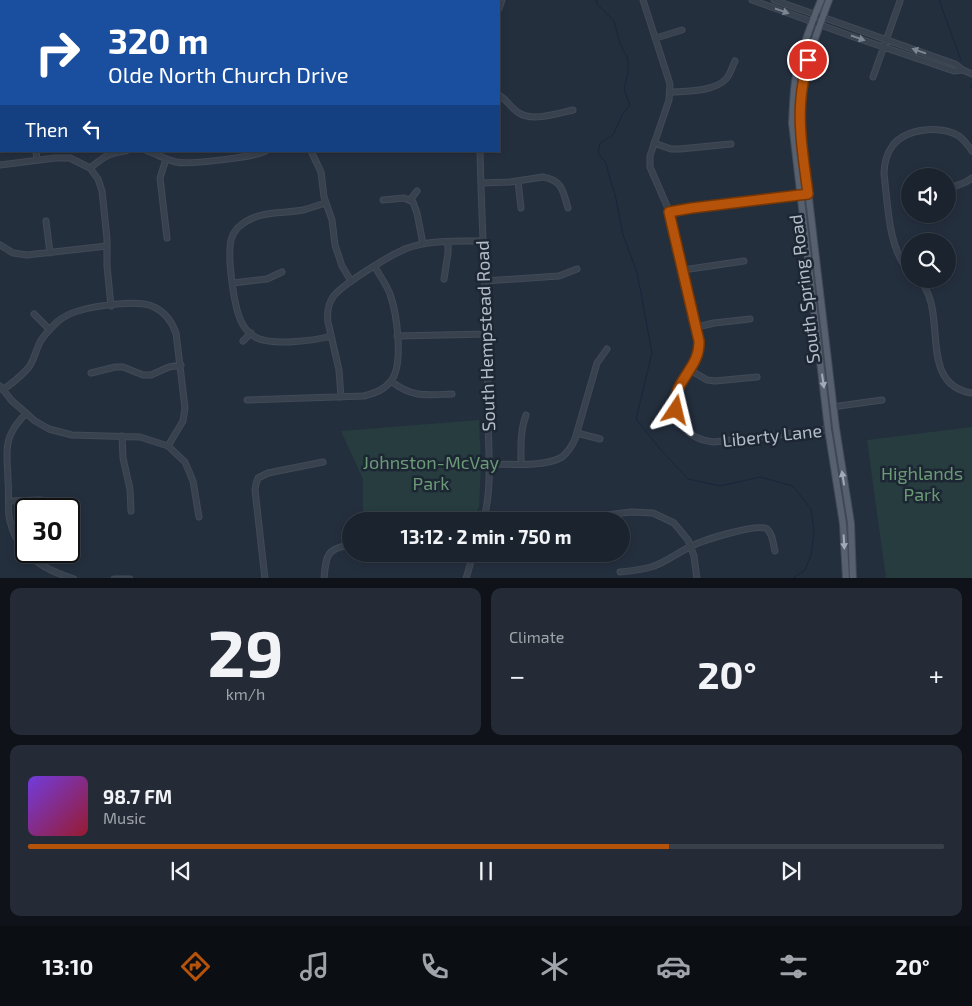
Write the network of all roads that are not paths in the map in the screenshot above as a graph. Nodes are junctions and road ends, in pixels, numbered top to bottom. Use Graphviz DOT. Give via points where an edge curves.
graph roads {
  1 [pos="643,0"];
  2 [pos="752,0"];
  3 [pos="774,0"];
  4 [pos="820,0"];
  5 [pos="829,0"];
  6 [pos="900,1"];
  7 [pos="815,15"];
  8 [pos="822,18"];
  9 [pos="812,22"];
  10 [pos="820,25"];
  11 [pos="682,30"];
  12 [pos="656,38"];
  13 [pos="886,40"];
  14 [pos="883,47"];
  15 [pos="735,61"];
  16 [pos="963,70"];
  17 [pos="972,74"];
  18 [pos="873,77"];
  19 [pos="671,92"];
  20 [pos="500,96"];
  21 [pos="573,110"];
  22 [pos="654,142"];
  23 [pos="731,144"];
  24 [pos="972,150"];
  25 [pos="36,152"];
  26 [pos="116,152"];
  27 [pos="150,152"];
  28 [pos="264,152"];
  29 [pos="311,152"];
  30 [pos="480,152"];
  31 [pos="166,159"];
  32 [pos="37,160"];
  33 [pos="0,165"];
  34 [pos="90,168"];
  35 [pos="972,178"];
  36 [pos="518,181"];
  37 [pos="481,183"];
  38 [pos="956,186"];
  39 [pos="417,191"];
  40 [pos="808,194"];
  41 [pos="800,195"];
  42 [pos="382,200"];
  43 [pos="410,200"];
  44 [pos="325,203"];
  45 [pos="521,208"];
  46 [pos="568,208"];
  47 [pos="669,212"];
  48 [pos="46,220"];
  49 [pos="167,238"];
  50 [pos="483,241"];
  51 [pos="448,242"];
  52 [pos="423,244"];
  53 [pos="0,245"];
  54 [pos="108,246"];
  55 [pos="50,253"];
  56 [pos="901,260"];
  57 [pos="744,261"];
  58 [pos="374,267"];
  59 [pos="577,269"];
  60 [pos="683,270"];
  61 [pos="282,272"];
  62 [pos="444,279"];
  63 [pos="351,281"];
  64 [pos="485,281"];
  65 [pos="233,283"];
  66 [pos="926,288"];
  67 [pos="111,306"];
  68 [pos="34,314"];
  69 [pos="750,319"];
  70 [pos="696,327"];
  71 [pos="50,329"];
  72 [pos="250,333"];
  73 [pos="487,334"];
  74 [pos="331,336"];
  75 [pos="397,336"];
  76 [pos="242,341"];
  77 [pos="826,345"];
  78 [pos="818,346"];
  79 [pos="607,349"];
  80 [pos="181,365"];
  81 [pos="690,370"];
  82 [pos="91,373"];
  83 [pos="757,377"];
  84 [pos="391,381"];
  85 [pos="1,388"];
  86 [pos="972,393"];
  87 [pos="452,394"];
  88 [pos="341,397"];
  89 [pos="247,400"];
  90 [pos="882,400"];
  91 [pos="834,406"];
  92 [pos="826,407"];
  93 [pos="26,413"];
  94 [pos="526,415"];
  95 [pos="836,428"];
  96 [pos="828,429"];
  97 [pos="577,433"];
  98 [pos="122,436"];
  99 [pos="600,439"];
  100 [pos="168,446"];
  101 [pos="324,462"];
  102 [pos="489,464"];
  103 [pos="521,464"];
  104 [pos="9,501"];
  105 [pos="15,501"];
  106 [pos="131,511"];
  107 [pos="484,512"];
  108 [pos="630,512"];
  109 [pos="199,517"];
  110 [pos="342,546"];
  111 [pos="691,546"];
  112 [pos="775,551"];
  113 [pos="471,562"];
  114 [pos="620,572"];
  115 [pos="71,578"];
  116 [pos="114,578"];
  117 [pos="130,578"];
  118 [pos="266,578"];
  119 [pos="324,578"];
  120 [pos="466,578"];
  121 [pos="696,578"];
  122 [pos="846,578"];
  123 [pos="853,578"];
  1 -- 12 [label="street"];
  2 -- 9 [label="street, one-way"];
  3 -- 7 [label="street"];
  4 -- 7 [label="main road, South Spring Road"];
  5 -- 8 [label="main road, South Spring Road"];
  6 -- 13 [label="street"];
  7 -- 8 [label="street"];
  7 -- 9 [label="main road, South Spring Road"];
  8 -- 10 [label="main road, South Spring Road"];
  8 -- 13 [label="street"];
  9 -- 10 [label="street"];
  9 -- 41 [label="main road, South Spring Road" via="796,74 793,96 792,123"];
  10 -- 14 [label="street, one-way"];
  10 -- 40 [label="main road, South Spring Road" via="804,75 801,97 800,122"];
  11 -- 12 [label="street"];
  12 -- 19 [label="street"];
  13 -- 14 [label="street"];
  16 -- 13 [label="street, one-way" via="955,64"];
  14 -- 16 [label="street" via="954,71"];
  14 -- 18 [label="street"];
  15 -- 19 [label="street" via="728,77 719,84"];
  16 -- 17 [label="street"];
  19 -- 22 [label="street, Liberty Lane"];
  20 -- 21 [label="street" via="522,115 548,116"];
  22 -- 23 [label="street" via="671,149"];
  22 -- 47 [label="street, Liberty Lane" via="650,167"];
  24 -- 56 [label="street" via="959,136 939,130 917,131 893,145 884,168 893,243"];
  25 -- 32 [label="street"];
  26 -- 34 [label="street"];
  27 -- 31 [label="street"];
  28 -- 31 [label="street" via="178,163"];
  29 -- 44 [label="street" via="321,172"];
  30 -- 37 [label="street, South Hempstead Road"];
  31 -- 49 [label="street" via="160,178"];
  32 -- 33 [label="street"];
  32 -- 34 [label="street" via="70,158"];
  34 -- 54 [label="street" via="102,192"];
  35 -- 38 [label="street"];
  36 -- 37 [label="street"];
  36 -- 45 [label="street"];
  36 -- 46 [label="street" via="543,177 553,179 563,190"];
  37 -- 50 [label="street, South Hempstead Road"];
  39 -- 43 [label="street"];
  40 -- 41 [label="street"];
  40 -- 77 [label="main road, South Spring Road"];
  41 -- 47 [label="street"];
  41 -- 78 [label="main road, South Spring Road"];
  42 -- 43 [label="street"];
  43 -- 52 [label="street" via="416,209"];
  44 -- 63 [label="street" via="342,266"];
  44 -- 65 [label="street" via="303,210 254,217 235,230 230,245"];
  47 -- 60 [label="street, Liberty Lane"];
  48 -- 55 [label="street"];
  50 -- 51 [label="street"];
  50 -- 64 [label="street, South Hempstead Road"];
  51 -- 52 [label="street"];
  51 -- 62 [label="street"];
  52 -- 58 [label="street" via="402,250"];
  53 -- 55 [label="street" via="13,253 27,256"];
  54 -- 55 [label="street"];
  54 -- 67 [label="street"];
  57 -- 60 [label="street"];
  58 -- 63 [label="street"];
  58 -- 75 [label="street" via="395,310"];
  59 -- 64 [label="street" via="559,276"];
  60 -- 70 [label="street, Liberty Lane"];
  61 -- 65 [label="street" via="267,279"];
  63 -- 74 [label="street" via="339,290 329,306 327,315"];
  64 -- 73 [label="street, South Hempstead Road"];
  65 -- 72 [label="street" via="236,308"];
  66 -- 86 [label="street" via="940,367 954,386"];
  67 -- 71 [label="street" via="76,311"];
  67 -- 80 [label="street" via="144,304 163,313 176,332"];
  68 -- 71 [label="street"];
  69 -- 70 [label="street"];
  70 -- 81 [label="street, Liberty Lane" via="699,348"];
  71 -- 85 [label="street" via="29,366 19,378"];
  72 -- 74 [label="street" via="276,341"];
  72 -- 76 [label="street"];
  73 -- 75 [label="street"];
  73 -- 102 [label="street, South Hempstead Road"];
  74 -- 88 [label="street"];
  75 -- 84 [label="street" via="398,365"];
  77 -- 78 [label="main road"];
  77 -- 91 [label="main road, South Spring Road"];
  78 -- 92 [label="main road, South Spring Road, one-way"];
  79 -- 97 [label="street" via="597,363"];
  80 -- 82 [label="street" via="151,375 123,367"];
  80 -- 100 [label="street" via="183,421"];
  81 -- 83 [label="street" via="715,381"];
  81 -- 96 [label="street, Liberty Lane" via="678,389 676,410 685,429 701,440 719,441"];
  84 -- 87 [label="street" via="416,394"];
  84 -- 88 [label="street" via="376,393"];
  85 -- 93 [label="street"];
  88 -- 89 [label="street"];
  90 -- 91 [label="street"];
  91 -- 92 [label="street"];
  91 -- 95 [label="main road, South Spring Road"];
  92 -- 96 [label="main road, South Spring Road"];
  93 -- 98 [label="street" via="49,429 72,435"];
  93 -- 104 [label="street" via="9,439"];
  94 -- 103 [label="street" via="522,425"];
  95 -- 96 [label="street, Liberty Lane"];
  123 -- 95 [label="main road, South Spring Road, one-way" via="851,523"];
  96 -- 122 [label="main road, South Spring Road, one-way" via="843,524"];
  97 -- 99 [label="street"];
  97 -- 103 [label="street" via="570,449 562,457 543,463"];
  98 -- 100 [label="street" via="140,437"];
  98 -- 106 [label="street" via="122,458 130,489"];
  100 -- 109 [label="street" via="185,462 193,481"];
  101 -- 118 [label="street" via="268,473 258,478 255,490"];
  102 -- 103 [label="street"];
  102 -- 107 [label="street, South Hempstead Road"];
  104 -- 105 [label="street"];
  104 -- 115 [label="street" via="12,528 23,549 36,562"];
  108 -- 111 [label="street" via="653,513 674,523"];
  110 -- 119 [label="street" via="326,558"];
  111 -- 112 [label="street" via="719,536 767,526"];
  111 -- 114 [label="street" via="649,568"];
  111 -- 121 [label="street"];
  113 -- 120 [label="street"];
  116 -- 117 [label="street"];
}
